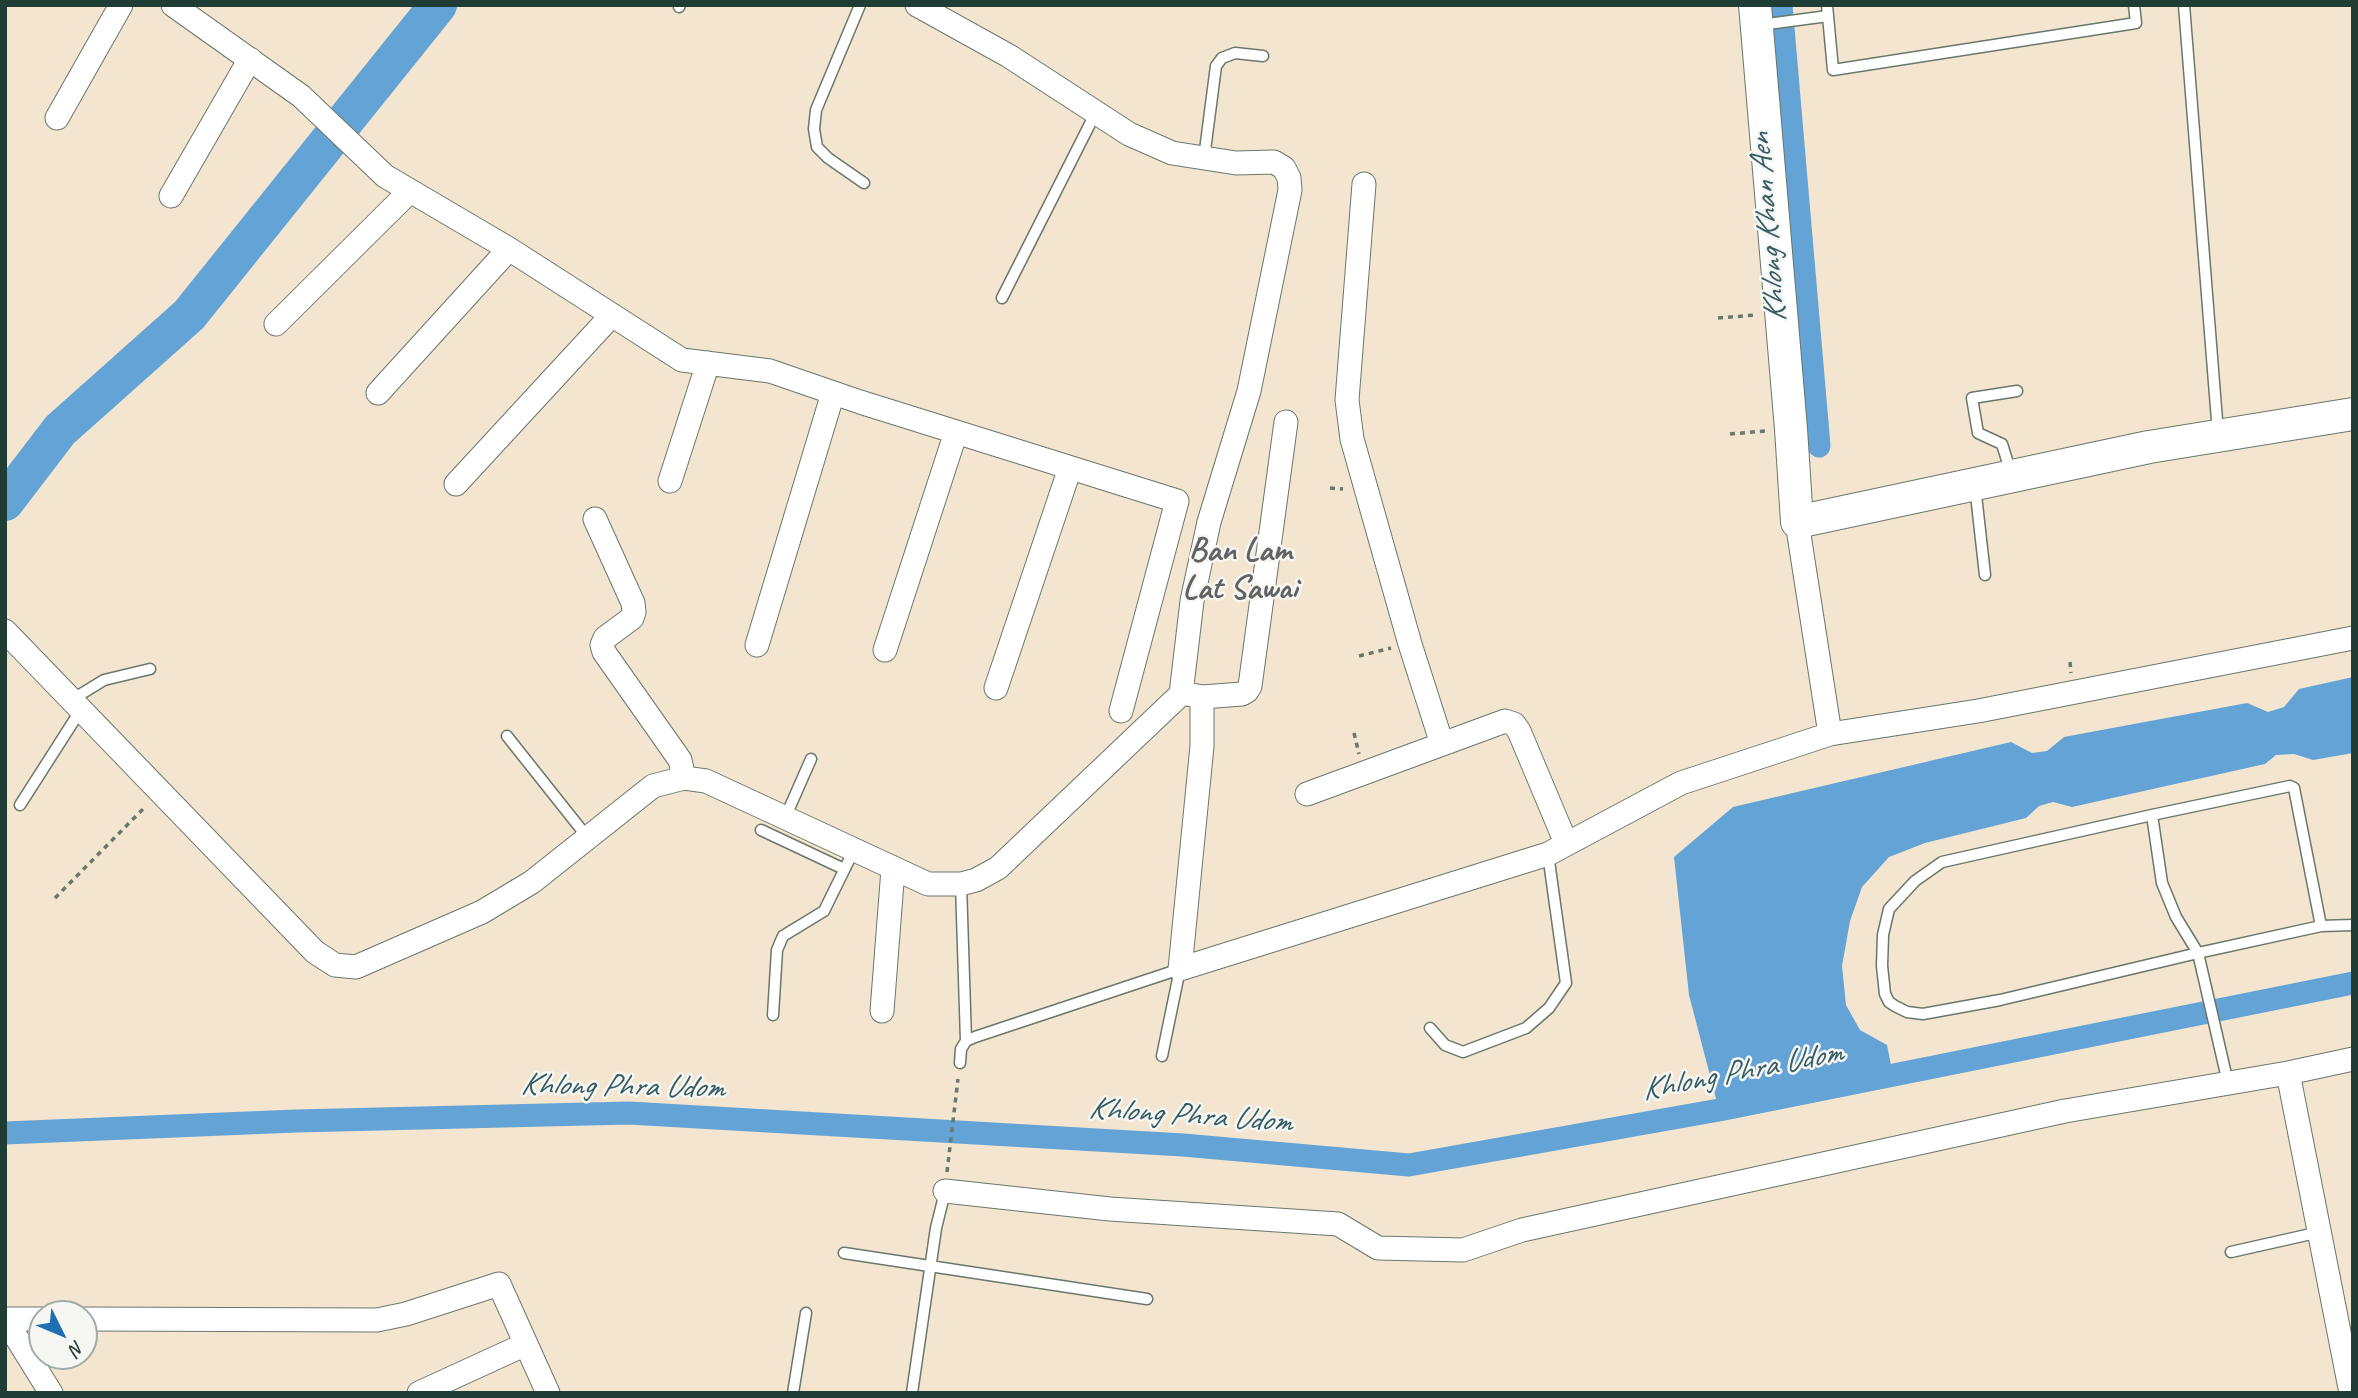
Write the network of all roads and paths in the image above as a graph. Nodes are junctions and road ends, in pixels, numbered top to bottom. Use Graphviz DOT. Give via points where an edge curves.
graph roads {
  1 [pos="121,5"];
  2 [pos="173,5"];
  3 [pos="860,5"];
  4 [pos="918,5"];
  5 [pos="2134,5"];
  6 [pos="2184,5"];
  7 [pos="1827,13"];
  8 [pos="1757,19"];
  9 [pos="1264,55"];
  10 [pos="250,59"];
  11 [pos="1096,112"];
  12 [pos="57,118"];
  13 [pos="1204,158"];
  14 [pos="864,183"];
  15 [pos="1363,184"];
  16 [pos="410,191"];
  17 [pos="171,196"];
  18 [pos="509,249"];
  19 [pos="1002,298"];
  20 [pos="1781,312"];
  21 [pos="612,315"];
  22 [pos="1718,318"];
  23 [pos="276,324"];
  24 [pos="708,363"];
  25 [pos="2017,391"];
  26 [pos="379,393"];
  27 [pos="833,393"];
  28 [pos="2353,414"];
  29 [pos="1286,422"];
  30 [pos="1791,429"];
  31 [pos="956,432"];
  32 [pos="1730,434"];
  33 [pos="2219,436"];
  34 [pos="1070,468"];
  35 [pos="2012,475"];
  36 [pos="670,481"];
  37 [pos="1974,483"];
  38 [pos="456,484"];
  39 [pos="595,519"];
  40 [pos="1797,522"];
  41 [pos="1984,575"];
  42 [pos="5,631"];
  43 [pos="2353,638"];
  44 [pos="1410,644"];
  45 [pos="757,645"];
  46 [pos="886,650"];
  47 [pos="1359,656"];
  48 [pos="150,670"];
  49 [pos="996,688"];
  50 [pos="1191,695"];
  51 [pos="78,704"];
  52 [pos="1121,711"];
  53 [pos="1830,734"];
  54 [pos="507,736"];
  55 [pos="1442,744"];
  56 [pos="811,760"];
  57 [pos="684,778"];
  58 [pos="161,790"];
  59 [pos="1307,794"];
  60 [pos="20,805"];
  61 [pos="2152,815"];
  62 [pos="785,818"];
  63 [pos="761,830"];
  64 [pos="588,838"];
  65 [pos="1557,848"];
  66 [pos="849,860"];
  67 [pos="893,869"];
  68 [pos="961,884"];
  69 [pos="55,898"];
  70 [pos="2353,925"];
  71 [pos="2321,926"];
  72 [pos="2198,953"];
  73 [pos="1180,969"];
  74 [pos="882,1012"];
  75 [pos="773,1016"];
  76 [pos="1430,1028"];
  77 [pos="966,1041"];
  78 [pos="1162,1056"];
  79 [pos="2353,1059"];
  80 [pos="960,1063"];
  81 [pos="2288,1073"];
  82 [pos="2228,1083"];
  83 [pos="946,1188"];
  84 [pos="2320,1232"];
  85 [pos="2231,1252"];
  86 [pos="844,1253"];
  87 [pos="932,1266"];
  88 [pos="1147,1299"];
  89 [pos="806,1313"];
  90 [pos="5,1319"];
  91 [pos="28,1319"];
  92 [pos="98,1319"];
  93 [pos="526,1344"];
  94 [pos="51,1393"];
  95 [pos="419,1393"];
  96 [pos="548,1393"];
  97 [pos="793,1393"];
  98 [pos="912,1393"];
  99 [pos="2351,1393"];
  1 -- 12 [label="street"];
  2 -- 10 [label="street"];
  3 -- 14 [label="lane" via="816,110 814,129 817,147"];
  4 -- 11 [label="street"];
  5 -- 7 [label="lane" via="2136,23 1833,70"];
  6 -- 33 [label="lane"];
  7 -- 8 [label="lane"];
  8 -- 20 [label="street"];
  9 -- 13 [label="lane" via="1235,53 1216,66"];
  10 -- 16 [label="street" via="301,96 385,176"];
  10 -- 17 [label="street"];
  11 -- 13 [label="street" via="1129,134 1172,153"];
  11 -- 19 [label="lane"];
  13 -- 50 [label="street" via="1274,162 1284,168 1290,190 1249,391 1209,522 1192,601"];
  15 -- 44 [label="street" via="1347,400 1352,439"];
  16 -- 18 [label="street"];
  16 -- 23 [label="street"];
  18 -- 21 [label="street"];
  18 -- 26 [label="street"];
  20 -- 22 [label="path"];
  20 -- 30 [label="street"];
  21 -- 24 [label="street" via="682,360"];
  21 -- 38 [label="street"];
  24 -- 27 [label="street" via="769,371"];
  24 -- 36 [label="street"];
  25 -- 35 [label="lane" via="1972,398 1978,433 2002,444"];
  27 -- 31 [label="street"];
  27 -- 45 [label="street"];
  28 -- 33 [label="street"];
  29 -- 50 [label="street" via="1250,686 1241,694"];
  30 -- 32 [label="path"];
  30 -- 40 [label="street"];
  31 -- 34 [label="street"];
  31 -- 46 [label="street"];
  33 -- 35 [label="street"];
  34 -- 49 [label="street"];
  34 -- 52 [label="street" via="1177,501"];
  35 -- 37 [label="street"];
  37 -- 40 [label="street"];
  37 -- 41 [label="lane"];
  39 -- 57 [label="street" via="634,612 605,638 604,652 680,760"];
  40 -- 53 [label="street"];
  42 -- 51 [label="street"];
  43 -- 53 [label="street" via="1978,711"];
  44 -- 47 [label="path"];
  44 -- 55 [label="street"];
  48 -- 51 [label="lane" via="104,680"];
  50 -- 68 [label="street" via="998,868"];
  50 -- 73 [label="street" via="1202,746"];
  51 -- 58 [label="street"];
  51 -- 60 [label="lane"];
  53 -- 65 [label="street" via="1681,783"];
  54 -- 64 [label="lane"];
  55 -- 59 [label="street"];
  55 -- 65 [label="street" via="1506,721 1514,724"];
  56 -- 62 [label="lane"];
  57 -- 62 [label="street" via="706,781"];
  57 -- 64 [label="street" via="653,786"];
  58 -- 64 [label="street" via="316,952 335,965 356,967 482,912 532,882"];
  58 -- 69 [label="path"];
  61 -- 71 [label="lane" via="2294,788"];
  61 -- 72 [label="lane" via="2162,883"];
  61 -- 72 [label="lane" via="1942,862 1915,881 1889,909 1882,935 1885,994 1895,1006 1923,1014"];
  62 -- 66 [label="street"];
  63 -- 66 [label="lane"];
  65 -- 73 [label="street"];
  65 -- 76 [label="lane" via="1566,983 1549,1008 1526,1028 1463,1052 1444,1045"];
  66 -- 67 [label="street"];
  66 -- 75 [label="lane" via="824,911 783,936"];
  67 -- 68 [label="street" via="928,884"];
  67 -- 74 [label="street"];
  68 -- 77 [label="lane"];
  70 -- 71 [label="lane"];
  71 -- 72 [label="lane"];
  72 -- 82 [label="lane"];
  73 -- 77 [label="lane"];
  73 -- 78 [label="lane"];
  77 -- 80 [label="lane"];
  79 -- 81 [label="street"];
  80 -- 83 [label="path"];
  81 -- 82 [label="street"];
  81 -- 84 [label="street"];
  82 -- 83 [label="street" via="2038,1117 1522,1230 1463,1250 1378,1248 1338,1224 1110,1209"];
  83 -- 87 [label="lane"];
  84 -- 85 [label="lane"];
  84 -- 99 [label="street"];
  86 -- 87 [label="lane"];
  87 -- 88 [label="lane"];
  87 -- 98 [label="lane"];
  89 -- 97 [label="lane"];
  90 -- 91 [label="street"];
  90 -- 94 [label="street"];
  92 -- 93 [label="street" via="377,1320 499,1283"];
  93 -- 95 [label="street"];
  93 -- 96 [label="street"];
}
